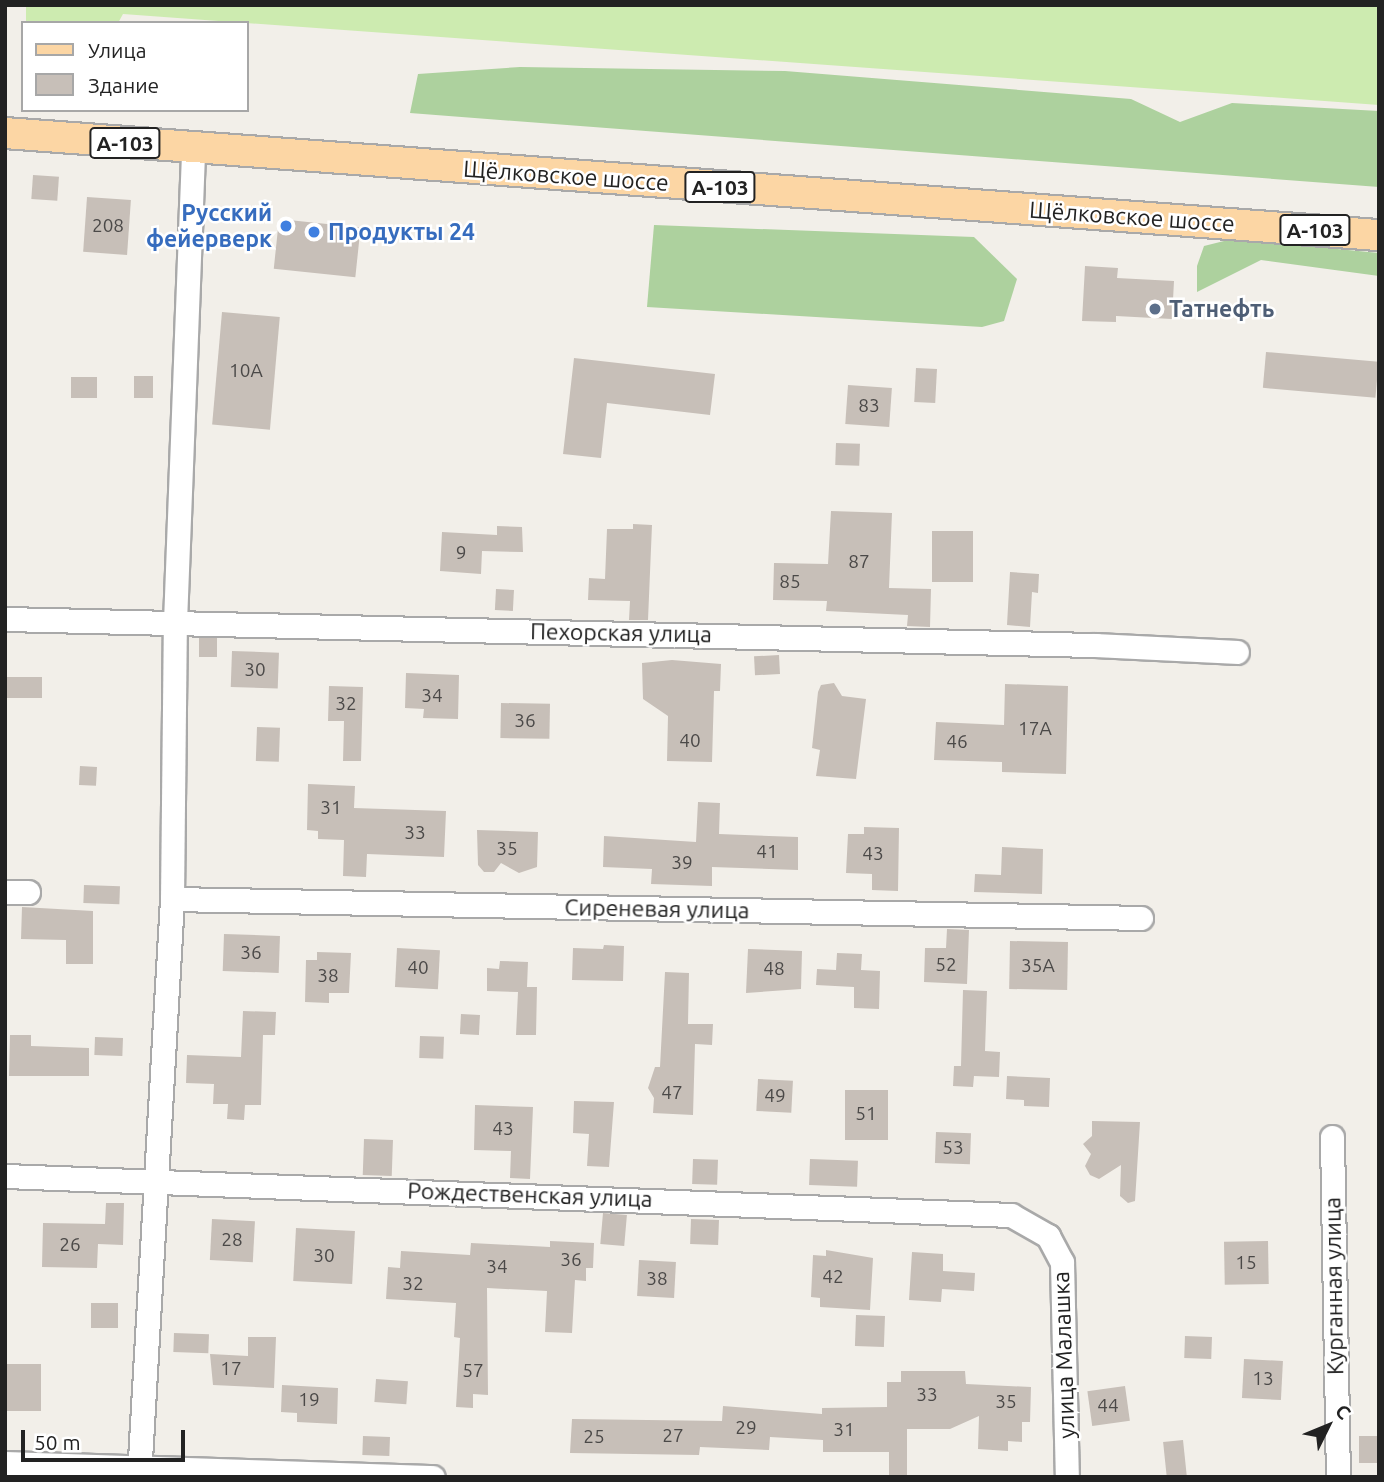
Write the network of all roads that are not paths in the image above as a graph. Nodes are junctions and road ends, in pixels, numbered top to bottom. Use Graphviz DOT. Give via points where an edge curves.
graph roads {
  1 [pos="5,133"];
  2 [pos="193,148"];
  3 [pos="1379,235"];
  4 [pos="5,619"];
  5 [pos="175,622"];
  6 [pos="1237,652"];
  7 [pos="5,892"];
  8 [pos="29,892"];
  9 [pos="172,899"];
  10 [pos="1141,918"];
  11 [pos="1332,1137"];
  12 [pos="5,1176"];
  13 [pos="155,1180"];
  14 [pos="1048,1236"];
  15 [pos="5,1463"];
  16 [pos="139,1472"];
  17 [pos="433,1477"];
  18 [pos="1068,1477"];
  19 [pos="1338,1477"];
  1 -- 2 [label="main road, Щёлковское шоссе / А-103"];
  2 -- 3 [label="main road, Щёлковское шоссе / А-103"];
  2 -- 5 [label="street"];
  4 -- 5 [label="street, Пехорская улица"];
  5 -- 6 [label="street, Пехорская улица"];
  5 -- 9 [label="street"];
  7 -- 8 [label="street"];
  9 -- 10 [label="street, Сиреневая улица"];
  9 -- 13 [label="street"];
  11 -- 19 [label="street, Курганная улица"];
  12 -- 13 [label="street, Рождественская улица"];
  13 -- 14 [label="street, Рождественская улица" via="1011,1215"];
  13 -- 16 [label="street"];
  14 -- 18 [label="street, улица Малашка" via="1062,1262"];
  15 -- 16 [label="street"];
  16 -- 17 [label="street"];
}
